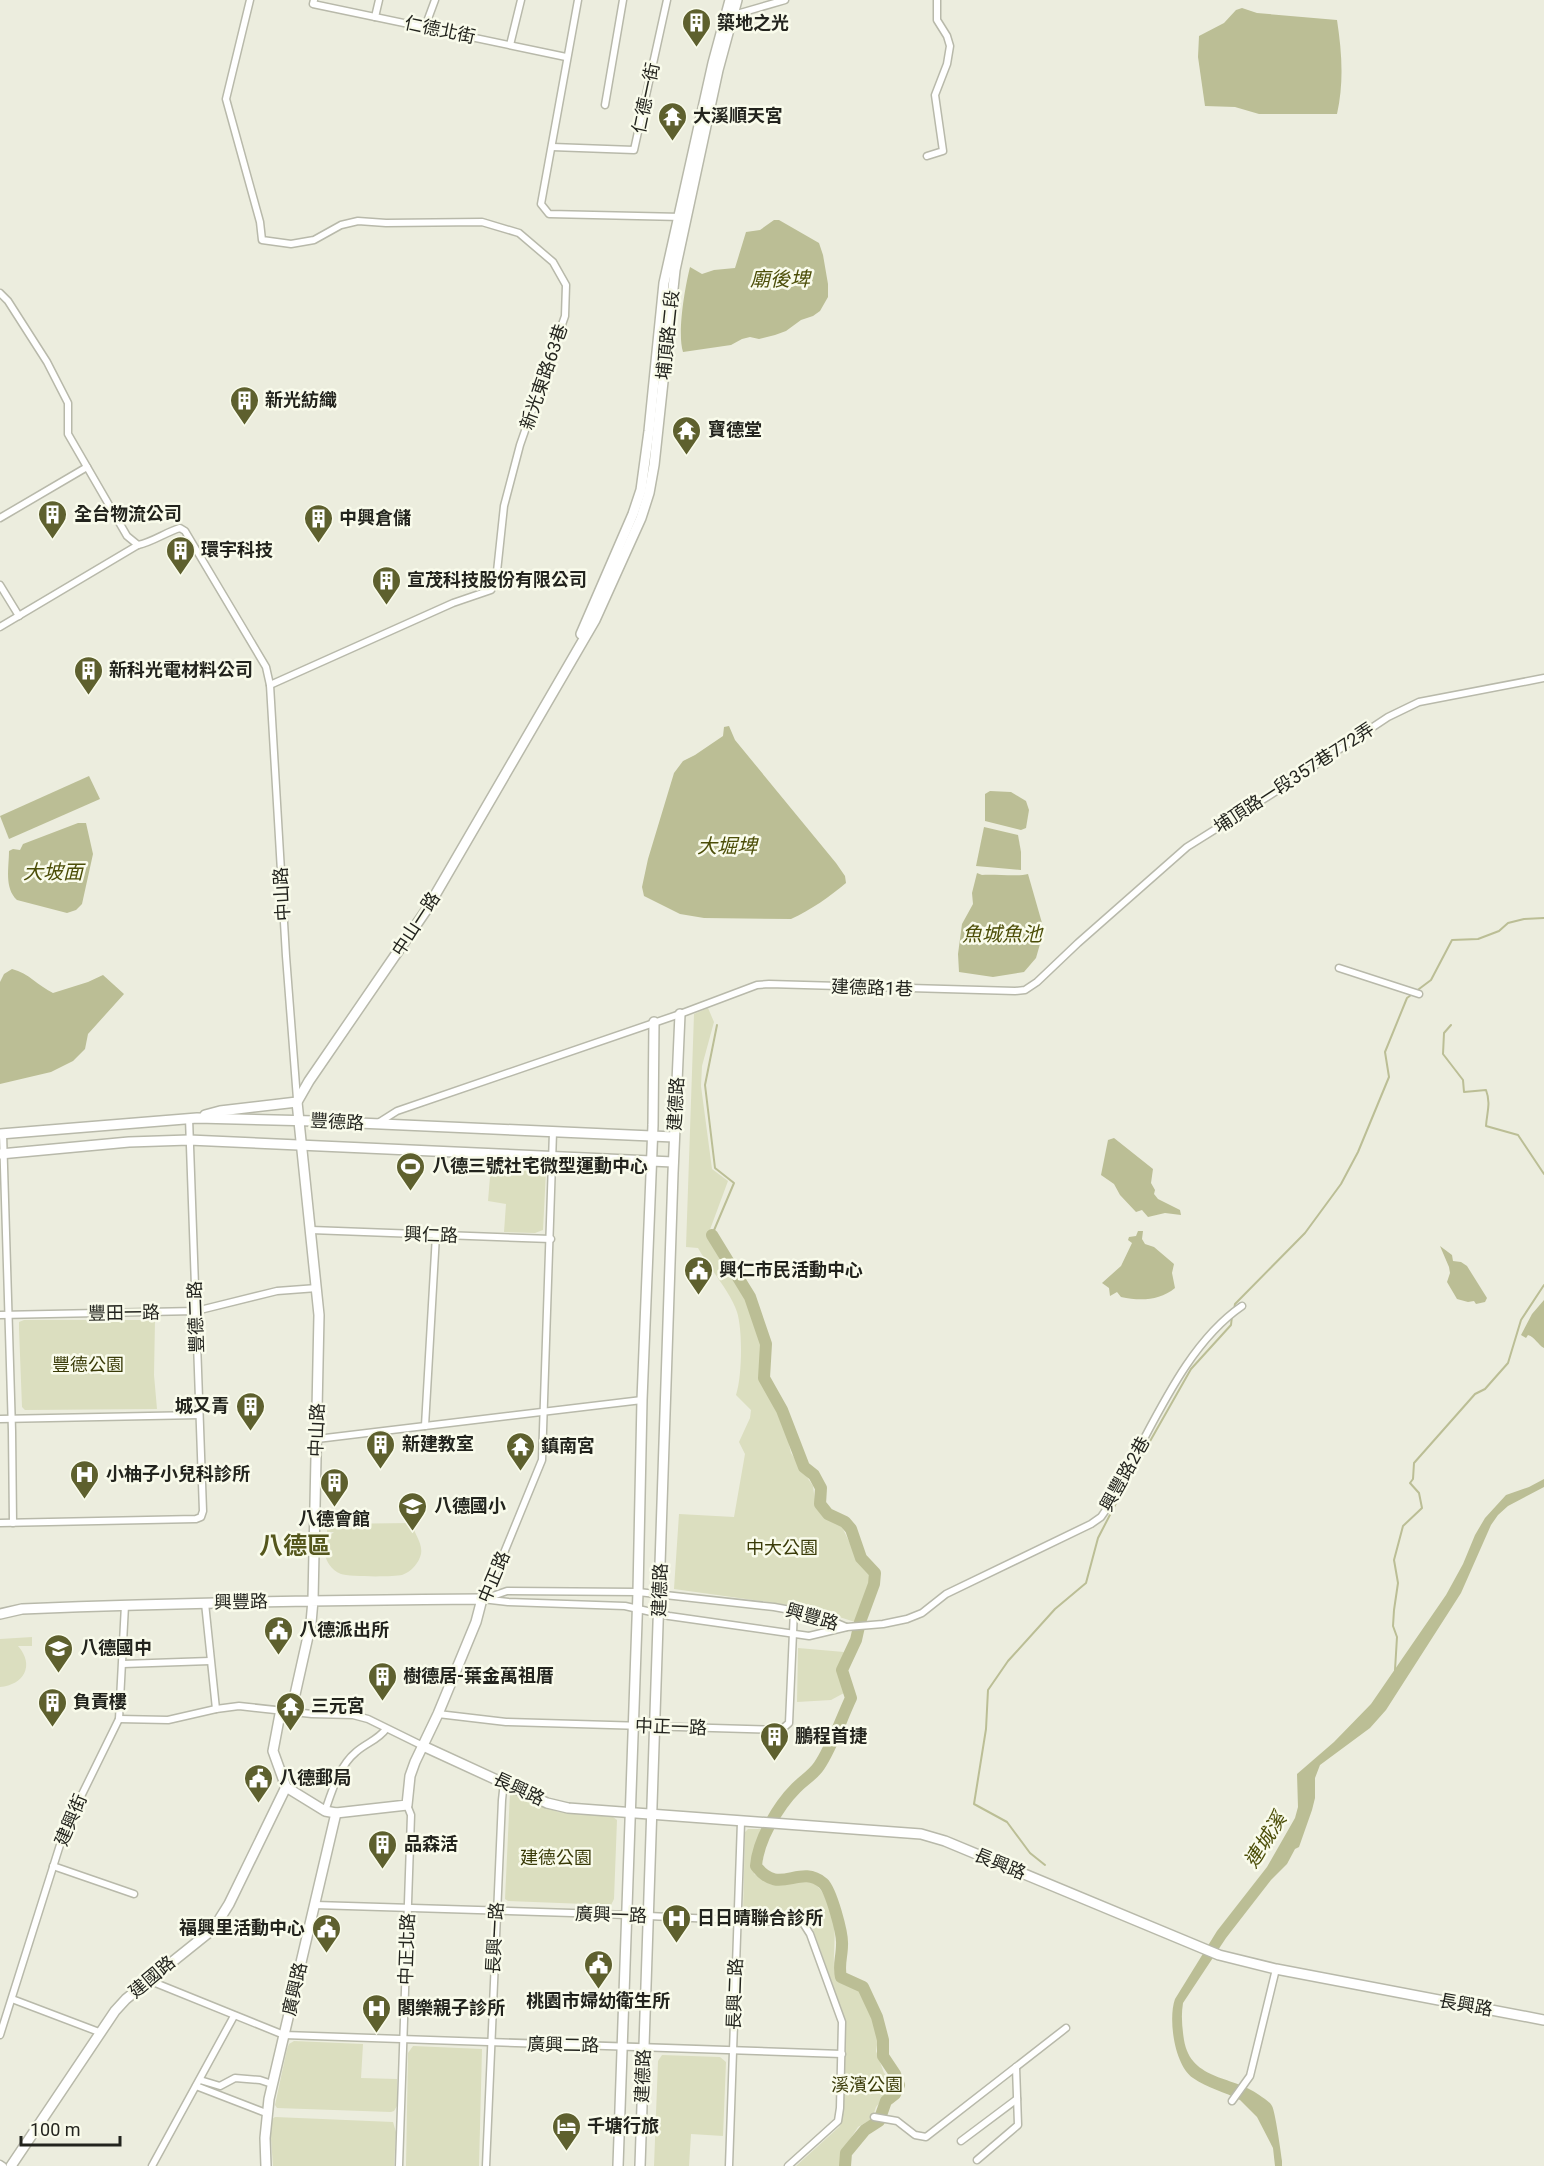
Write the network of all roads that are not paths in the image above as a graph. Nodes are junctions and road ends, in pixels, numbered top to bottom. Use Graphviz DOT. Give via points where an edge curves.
graph roads {
  1 [pos="250,0"];
  2 [pos="379,0"];
  3 [pos="435,0"];
  4 [pos="521,0"];
  5 [pos="578,0"];
  6 [pos="623,0"];
  7 [pos="667,0"];
  8 [pos="730,0"];
  9 [pos="737,0"];
  10 [pos="786,0"];
  11 [pos="937,0"];
  12 [pos="313,2"];
  13 [pos="730,16"];
  14 [pos="375,17"];
  15 [pos="425,27"];
  16 [pos="510,45"];
  17 [pos="566,57"];
  18 [pos="605,105"];
  19 [pos="552,147"];
  20 [pos="927,156"];
  21 [pos="682,217"];
  22 [pos="0,293"];
  23 [pos="87,467"];
  24 [pos="0,518"];
  25 [pos="138,545"];
  26 [pos="0,585"];
  27 [pos="19,616"];
  28 [pos="0,627"];
  29 [pos="1544,678"];
  30 [pos="270,685"];
  31 [pos="545,704"];
  32 [pos="1078,943"];
  33 [pos="1339,968"];
  34 [pos="1419,994"];
  35 [pos="680,1014"];
  36 [pos="654,1022"];
  37 [pos="297,1102"];
  38 [pos="193,1118"];
  39 [pos="299,1120"];
  40 [pos="377,1124"];
  41 [pos="554,1132"];
  42 [pos="2,1134"];
  43 [pos="653,1136"];
  44 [pos="674,1137"];
  45 [pos="189,1140"];
  46 [pos="302,1144"];
  47 [pos="2,1154"];
  48 [pos="553,1156"];
  49 [pos="652,1161"];
  50 [pos="673,1162"];
  51 [pos="311,1230"];
  52 [pos="436,1235"];
  53 [pos="551,1239"];
  54 [pos="317,1288"];
  55 [pos="1242,1306"];
  56 [pos="196,1311"];
  57 [pos="0,1315"];
  58 [pos="9,1315"];
  59 [pos="642,1400"];
  60 [pos="543,1412"];
  61 [pos="199,1415"];
  62 [pos="0,1419"];
  63 [pos="12,1419"];
  64 [pos="425,1426"];
  65 [pos="317,1439"];
  66 [pos="0,1522"];
  67 [pos="13,1523"];
  68 [pos="638,1592"];
  69 [pos="660,1594"];
  70 [pos="482,1599"];
  71 [pos="313,1600"];
  72 [pos="205,1603"];
  73 [pos="125,1605"];
  74 [pos="637,1609"];
  75 [pos="794,1610"];
  76 [pos="658,1613"];
  77 [pos="0,1614"];
  78 [pos="850,1627"];
  79 [pos="793,1633"];
  80 [pos="210,1661"];
  81 [pos="123,1665"];
  82 [pos="216,1709"];
  83 [pos="284,1711"];
  84 [pos="438,1714"];
  85 [pos="119,1719"];
  86 [pos="633,1726"];
  87 [pos="655,1726"];
  88 [pos="387,1729"];
  89 [pos="423,1746"];
  90 [pos="504,1782"];
  91 [pos="286,1787"];
  92 [pos="407,1805"];
  93 [pos="325,1811"];
  94 [pos="336,1813"];
  95 [pos="630,1813"];
  96 [pos="652,1815"];
  97 [pos="741,1821"];
  98 [pos="53,1866"];
  99 [pos="134,1894"];
  100 [pos="315,1905"];
  101 [pos="408,1908"];
  102 [pos="496,1911"];
  103 [pos="626,1916"];
  104 [pos="648,1917"];
  105 [pos="738,1920"];
  106 [pos="1276,1969"];
  107 [pos="148,1980"];
  108 [pos="12,1999"];
  109 [pos="234,2016"];
  110 [pos="1544,2020"];
  111 [pos="1066,2028"];
  112 [pos="99,2032"];
  113 [pos="0,2035"];
  114 [pos="284,2036"];
  115 [pos="403,2040"];
  116 [pos="491,2043"];
  117 [pos="622,2047"];
  118 [pos="644,2049"];
  119 [pos="733,2051"];
  120 [pos="842,2054"];
  121 [pos="1016,2067"];
  122 [pos="198,2083"];
  123 [pos="272,2084"];
  124 [pos="1017,2099"];
  125 [pos="1232,2102"];
  126 [pos="266,2113"];
  127 [pos="874,2117"];
  128 [pos="961,2141"];
  129 [pos="977,2160"];
  130 [pos="11,2166"];
  131 [pos="152,2166"];
  132 [pos="266,2166"];
  133 [pos="399,2166"];
  134 [pos="486,2166"];
  135 [pos="618,2166"];
  136 [pos="640,2166"];
  137 [pos="729,2166"];
  138 [pos="788,2166"];
  1 -- 30 [label="street, 新光東路63巷" via="225,99 262,240 291,244 314,240 341,225 358,221 482,222 519,234 553,261 566,285 567,302 566,316 520,445 504,506 496,580 491,590 453,603"];
  2 -- 14 [label="street"];
  3 -- 15 [label="street"];
  4 -- 16 [label="street"];
  5 -- 17 [label="street"];
  6 -- 18 [label="street"];
  7 -- 19 [label="street, 仁德一街" via="634,150"];
  8 -- 13 [label="main road, 埔頂路二段"];
  9 -- 13 [label="main road, 埔頂路二段"];
  10 -- 13 [label="street"];
  11 -- 20 [label="street" via="937,20 950,46 935,95 943,151"];
  12 -- 14 [label="street, 仁德北街"];
  13 -- 21 [label="main road, 埔頂路二段" via="713,63"];
  14 -- 15 [label="street, 仁德北街"];
  15 -- 16 [label="street, 仁德北街"];
  16 -- 17 [label="street, 仁德北街"];
  17 -- 19 [label="street"];
  19 -- 21 [label="street" via="541,204 549,214"];
  21 -- 31 [label="main road, 埔頂路二段" via="664,283 641,490 572,659"];
  22 -- 23 [label="street" via="68,403 68,434"];
  23 -- 24 [label="street"];
  23 -- 25 [label="street" via="127,536"];
  25 -- 27 [label="street"];
  25 -- 30 [label="street, 中山路" via="180,528 185,531 266,667"];
  26 -- 27 [label="street"];
  27 -- 28 [label="street"];
  29 -- 32 [label="street, 埔頂路一段357巷772弄" via="1419,702 1395,713 1187,847"];
  30 -- 37 [label="street, 中山路"];
  31 -- 37 [label="main road, 中山一路" via="427,909"];
  32 -- 35 [label="street, 建德路1巷" via="1025,990 769,984"];
  33 -- 34 [label="street"];
  35 -- 36 [label="street, 建德路1巷"];
  35 -- 44 [label="main road, 建德路"];
  36 -- 40 [label="street, 建德路1巷" via="397,1111"];
  36 -- 43 [label="main road, 建德路"];
  37 -- 38 [label="main road"];
  37 -- 39 [label="main road"];
  38 -- 39 [label="main road, 豐德路"];
  38 -- 42 [label="main road, 豐德路"];
  38 -- 45 [label="street, 豐德二路"];
  39 -- 40 [label="main road, 豐德路"];
  39 -- 46 [label="main road"];
  40 -- 41 [label="main road, 豐德路"];
  41 -- 43 [label="main road, 豐德路"];
  41 -- 48 [label="street, 中正路"];
  42 -- 47 [label="street"];
  43 -- 44 [label="main road, 豐德路"];
  43 -- 49 [label="main road, 建德路"];
  44 -- 50 [label="main road, 建德路"];
  45 -- 46 [label="main road, 豐德路"];
  45 -- 47 [label="main road, 豐德路"];
  45 -- 56 [label="street, 豐德二路"];
  46 -- 48 [label="main road, 豐德路"];
  46 -- 51 [label="main road, 中山路"];
  47 -- 58 [label="street"];
  48 -- 49 [label="main road, 豐德路"];
  48 -- 53 [label="street, 中正路"];
  49 -- 50 [label="main road, 豐德路"];
  49 -- 59 [label="main road, 建德路"];
  50 -- 69 [label="main road, 建德路"];
  51 -- 52 [label="street, 興仁路"];
  51 -- 54 [label="main road, 中山路"];
  52 -- 53 [label="street, 興仁路"];
  52 -- 64 [label="street"];
  53 -- 60 [label="street, 中正路"];
  54 -- 56 [label="street, 豐田一路" via="277,1290"];
  54 -- 65 [label="main road, 中山路"];
  55 -- 78 [label="street, 興豐路2巷" via="1219,1324 1193,1356 1101,1517 946,1594 922,1613"];
  56 -- 58 [label="street, 豐田一路"];
  56 -- 61 [label="street, 豐德二路"];
  57 -- 58 [label="street, 豐田一路"];
  58 -- 63 [label="street"];
  59 -- 60 [label="street"];
  59 -- 68 [label="main road, 建德路"];
  60 -- 64 [label="street"];
  60 -- 70 [label="street, 中正路" via="540,1466"];
  61 -- 63 [label="street"];
  61 -- 67 [label="street, 豐德二路" via="202,1515 196,1519"];
  62 -- 63 [label="street"];
  63 -- 67 [label="street"];
  64 -- 65 [label="street"];
  65 -- 71 [label="main road, 中山路"];
  66 -- 67 [label="street"];
  68 -- 69 [label="street, 興豐路"];
  68 -- 70 [label="street, 興豐路" via="507,1591"];
  68 -- 74 [label="main road, 建德路"];
  69 -- 75 [label="street, 興豐路"];
  69 -- 76 [label="main road, 建德路"];
  70 -- 71 [label="main road, 興豐路"];
  70 -- 74 [label="street, 興豐路"];
  70 -- 84 [label="main road, 中正路"];
  71 -- 72 [label="main road, 興豐路"];
  71 -- 83 [label="main road, 中山路" via="294,1699"];
  72 -- 73 [label="main road, 興豐路"];
  72 -- 80 [label="street"];
  73 -- 77 [label="main road, 興豐路" via="22,1609"];
  73 -- 81 [label="street, 建興街"];
  74 -- 76 [label="street, 興豐路"];
  74 -- 86 [label="main road, 建德路"];
  75 -- 78 [label="street, 興豐路"];
  75 -- 79 [label="street, 中正一路"];
  76 -- 79 [label="street, 興豐路"];
  76 -- 87 [label="main road, 建德路"];
  78 -- 79 [label="street, 興豐路" via="809,1636"];
  79 -- 87 [label="street, 中正一路" via="786,1727 773,1730"];
  80 -- 81 [label="street"];
  80 -- 82 [label="street"];
  81 -- 85 [label="street, 建興街"];
  82 -- 83 [label="street, 長興路" via="239,1706"];
  82 -- 85 [label="street, 長興路" via="168,1720"];
  83 -- 88 [label="street, 長興路" via="353,1715"];
  83 -- 91 [label="main road" via="273,1751"];
  84 -- 86 [label="street, 中正一路" via="506,1722"];
  84 -- 89 [label="main road, 中正路"];
  85 -- 98 [label="street, 建興街" via="65,1829"];
  86 -- 87 [label="street, 中正一路"];
  86 -- 95 [label="main road, 建德路"];
  87 -- 96 [label="main road, 建德路"];
  88 -- 89 [label="street, 長興路"];
  88 -- 93 [label="street" via="349,1760 339,1774"];
  89 -- 90 [label="main road, 長興路"];
  89 -- 92 [label="main road, 中正路" via="410,1776"];
  90 -- 95 [label="main road, 長興路" via="556,1806"];
  90 -- 102 [label="street, 長興一路"];
  91 -- 93 [label="main road"];
  91 -- 107 [label="main road, 建國路" via="219,1920"];
  92 -- 94 [label="main road"];
  92 -- 101 [label="street, 中正北路" via="411,1815"];
  93 -- 94 [label="main road"];
  94 -- 100 [label="main road, 廣興路"];
  95 -- 96 [label="main road, 長興路"];
  95 -- 103 [label="main road, 建德路"];
  96 -- 97 [label="main road, 長興路"];
  96 -- 104 [label="main road, 建德路"];
  97 -- 105 [label="street, 長興二路"];
  97 -- 106 [label="main road, 長興路" via="936,1838 1210,1951"];
  98 -- 99 [label="street"];
  98 -- 108 [label="street, 建興街"];
  100 -- 101 [label="street, 廣興一路"];
  100 -- 114 [label="main road, 廣興路"];
  101 -- 102 [label="street, 廣興一路"];
  101 -- 115 [label="street, 中正北路"];
  102 -- 103 [label="street, 廣興一路"];
  102 -- 116 [label="street, 長興一路"];
  103 -- 104 [label="street, 廣興一路"];
  103 -- 117 [label="main road, 建德路"];
  104 -- 105 [label="street, 廣興一路"];
  104 -- 118 [label="main road, 建德路"];
  105 -- 119 [label="street, 長興二路"];
  105 -- 120 [label="street, 廣興一路" via="806,1925 842,2022"];
  106 -- 110 [label="main road, 長興路"];
  106 -- 125 [label="street" via="1250,2076"];
  107 -- 109 [label="street, 廣興二路"];
  107 -- 112 [label="main road, 建國路"];
  108 -- 112 [label="street"];
  108 -- 113 [label="street, 建興街"];
  109 -- 114 [label="street, 廣興二路"];
  109 -- 122 [label="street"];
  111 -- 121 [label="street"];
  112 -- 130 [label="main road, 建國路"];
  114 -- 115 [label="street, 廣興二路"];
  114 -- 123 [label="main road, 廣興路"];
  115 -- 116 [label="street, 廣興二路"];
  115 -- 133 [label="street, 中正北路"];
  116 -- 117 [label="street, 廣興二路"];
  116 -- 134 [label="street, 長興一路"];
  117 -- 118 [label="street, 廣興二路"];
  117 -- 135 [label="main road, 建德路"];
  118 -- 119 [label="street, 廣興二路"];
  118 -- 136 [label="main road, 建德路"];
  119 -- 120 [label="street, 廣興二路"];
  119 -- 137 [label="street, 長興二路"];
  120 -- 138 [label="street" via="838,2121"];
  121 -- 124 [label="street"];
  121 -- 127 [label="street" via="926,2137 915,2135 897,2121"];
  122 -- 123 [label="street" via="220,2086 235,2078"];
  122 -- 126 [label="street"];
  122 -- 131 [label="street"];
  123 -- 126 [label="main road, 廣興路"];
  124 -- 128 [label="street"];
  124 -- 129 [label="street" via="1018,2126"];
  126 -- 132 [label="main road, 廣興路"];
}
